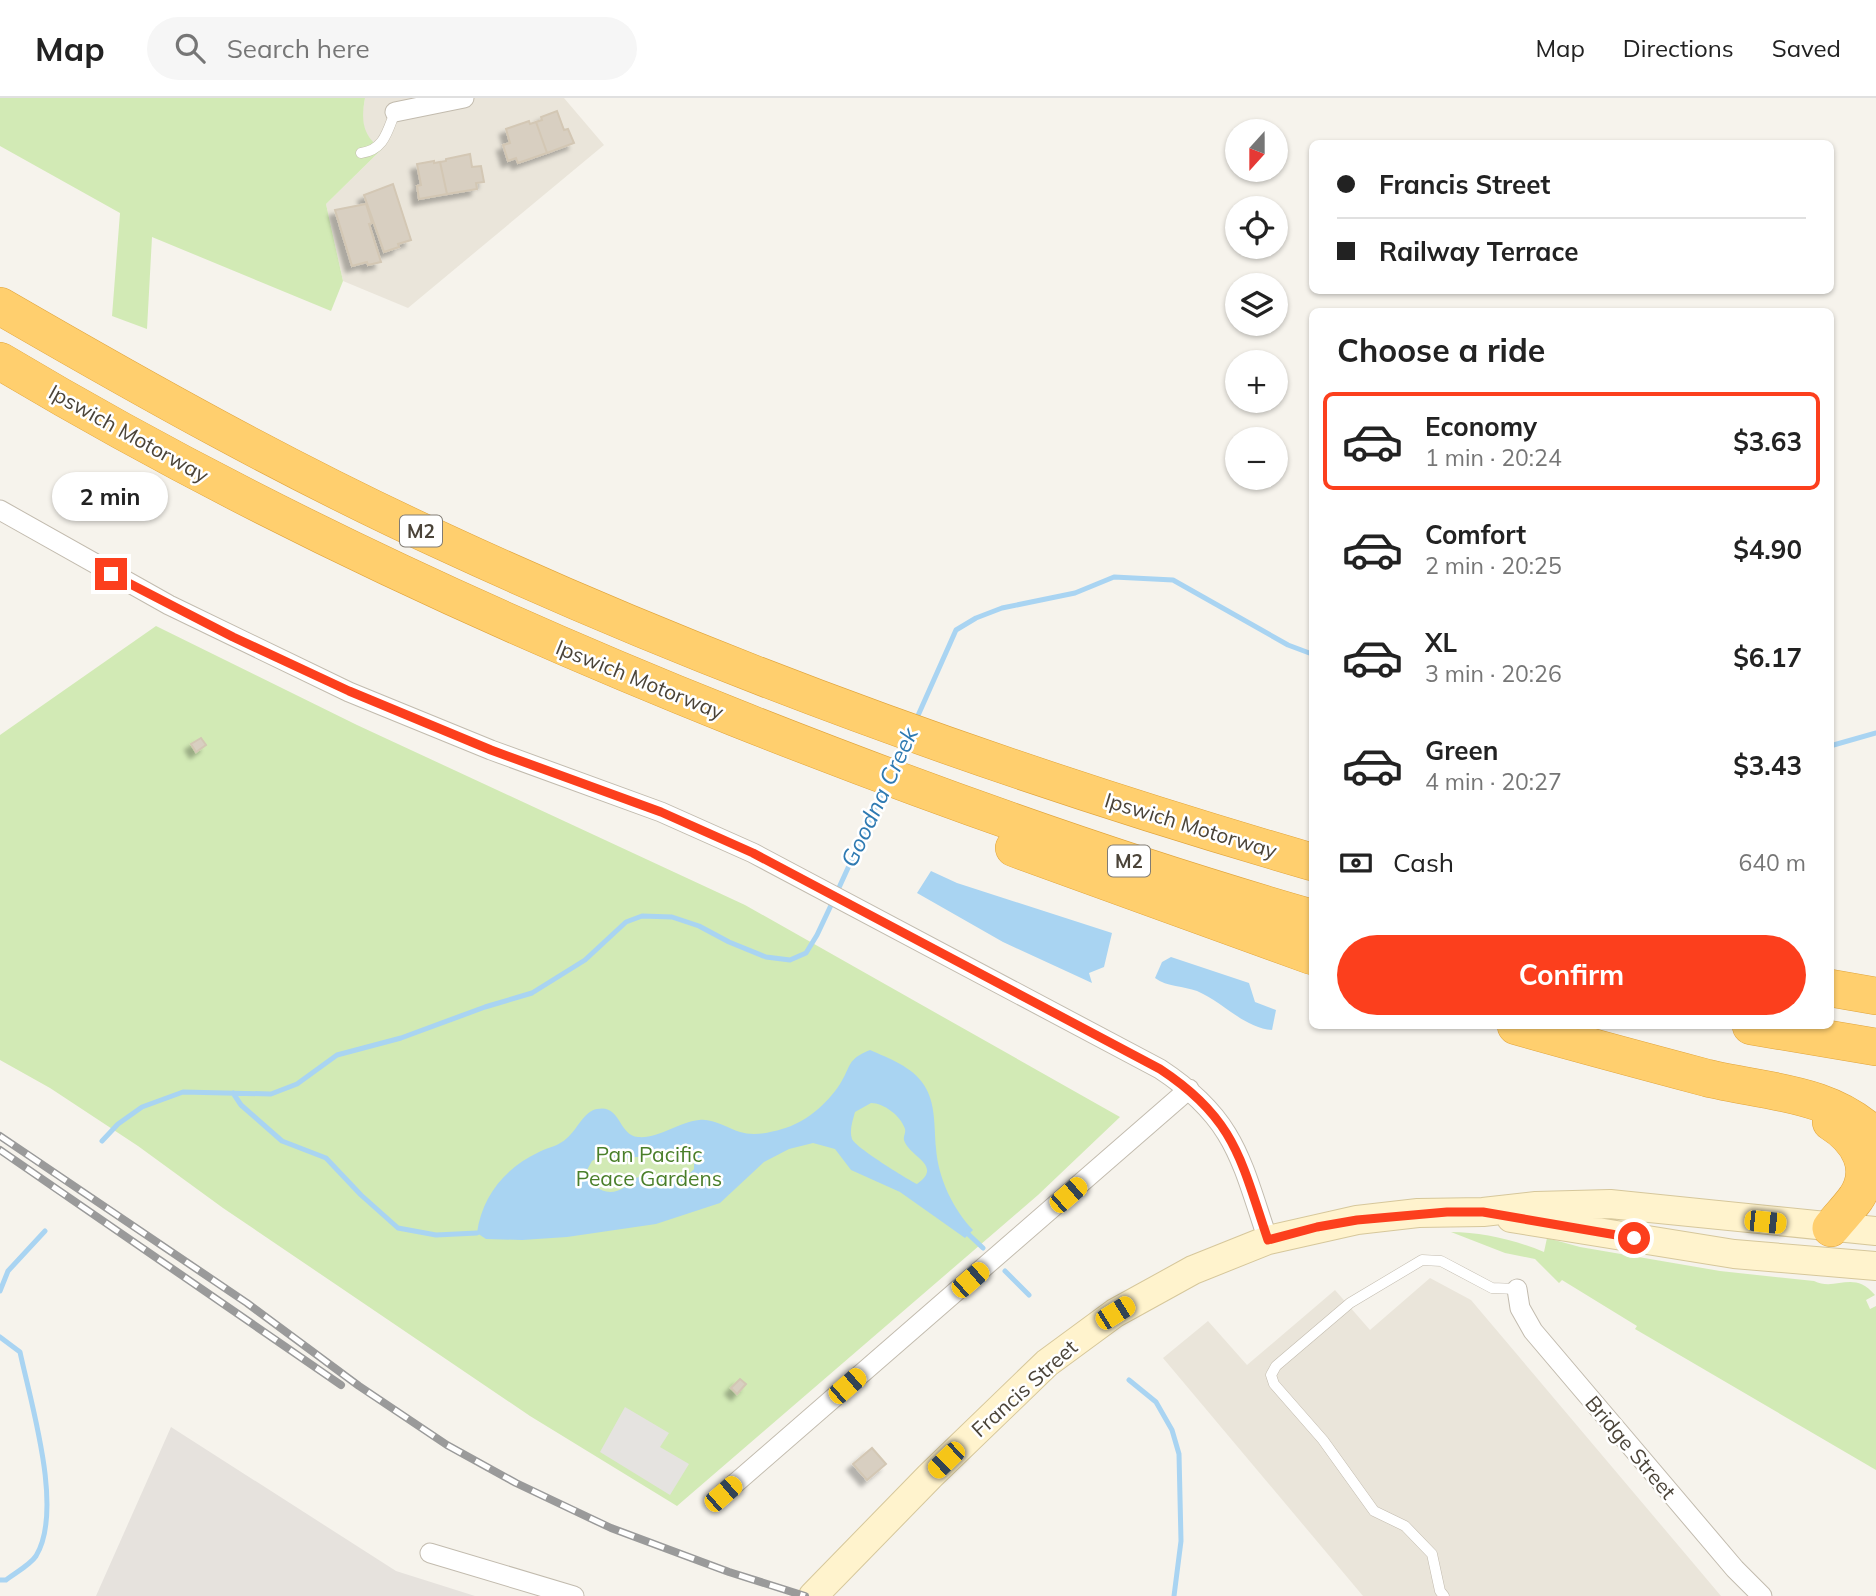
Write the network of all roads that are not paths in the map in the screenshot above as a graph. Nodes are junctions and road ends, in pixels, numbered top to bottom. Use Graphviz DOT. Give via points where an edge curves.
graph roads {
  1 [pos="464,98"];
  2 [pos="395,112"];
  3 [pos="361,153"];
  4 [pos="0,306"];
  5 [pos="0,361"];
  6 [pos="0,510"];
  7 [pos="941,808"];
  8 [pos="1309,861"];
  9 [pos="1309,917"];
  10 [pos="1309,955"];
  11 [pos="1834,989"];
  12 [pos="1876,996"];
  13 [pos="1526,1029"];
  14 [pos="1769,1029"];
  15 [pos="1876,1047"];
  16 [pos="1746,1087"];
  17 [pos="1189,1089"];
  18 [pos="1876,1138"];
  19 [pos="1483,1212"];
  20 [pos="1831,1228"];
  21 [pos="1876,1231"];
  22 [pos="1268,1240"];
  23 [pos="1874,1270"];
  24 [pos="1517,1289"];
  25 [pos="723,1494"];
  26 [pos="430,1553"];
  27 [pos="574,1596"];
  28 [pos="813,1596"];
  29 [pos="1444,1596"];
  30 [pos="1762,1596"];
  1 -- 2 [label="street"];
  2 -- 3 [label="lane" via="383,144"];
  4 -- 8 [label="highway, Ipswich Motorway / M2" via="204,422 440,541 649,633 862,715 1074,788"];
  5 -- 7 [label="highway, Ipswich Motorway / M2" via="198,472 430,588 604,666 795,742 841,771"];
  6 -- 17 [label="street" via="151,595 349,691 491,750 661,812 753,853 1160,1069"];
  7 -- 9 [label="highway, Ipswich Motorway / M2"];
  7 -- 10 [label="highway"];
  11 -- 12 [label="highway"];
  13 -- 16 [label="highway"];
  14 -- 15 [label="highway"];
  16 -- 18 [label="highway" via="1834,1108"];
  16 -- 20 [label="highway" via="1828,1120 1861,1152 1866,1170 1862,1188"];
  17 -- 22 [label="street" via="1216,1117 1237,1149"];
  17 -- 25 [label="street"];
  19 -- 20 [label="main road, Francis Street" via="1610,1204"];
  19 -- 22 [label="main road, Francis Street" via="1387,1216"];
  19 -- 23 [label="main road, Francis Street" via="1734,1254"];
  20 -- 21 [label="main road, Francis Street"];
  22 -- 28 [label="main road, Francis Street" via="1163,1284 1078,1339 1010,1398"];
  24 -- 29 [label="lane" via="1492,1288 1441,1261 1416,1262 1350,1303 1271,1375 1374,1511 1405,1526 1432,1554"];
  24 -- 30 [label="street, Bridge Street" via="1520,1308 1533,1331"];
  26 -- 27 [label="street"];
}
